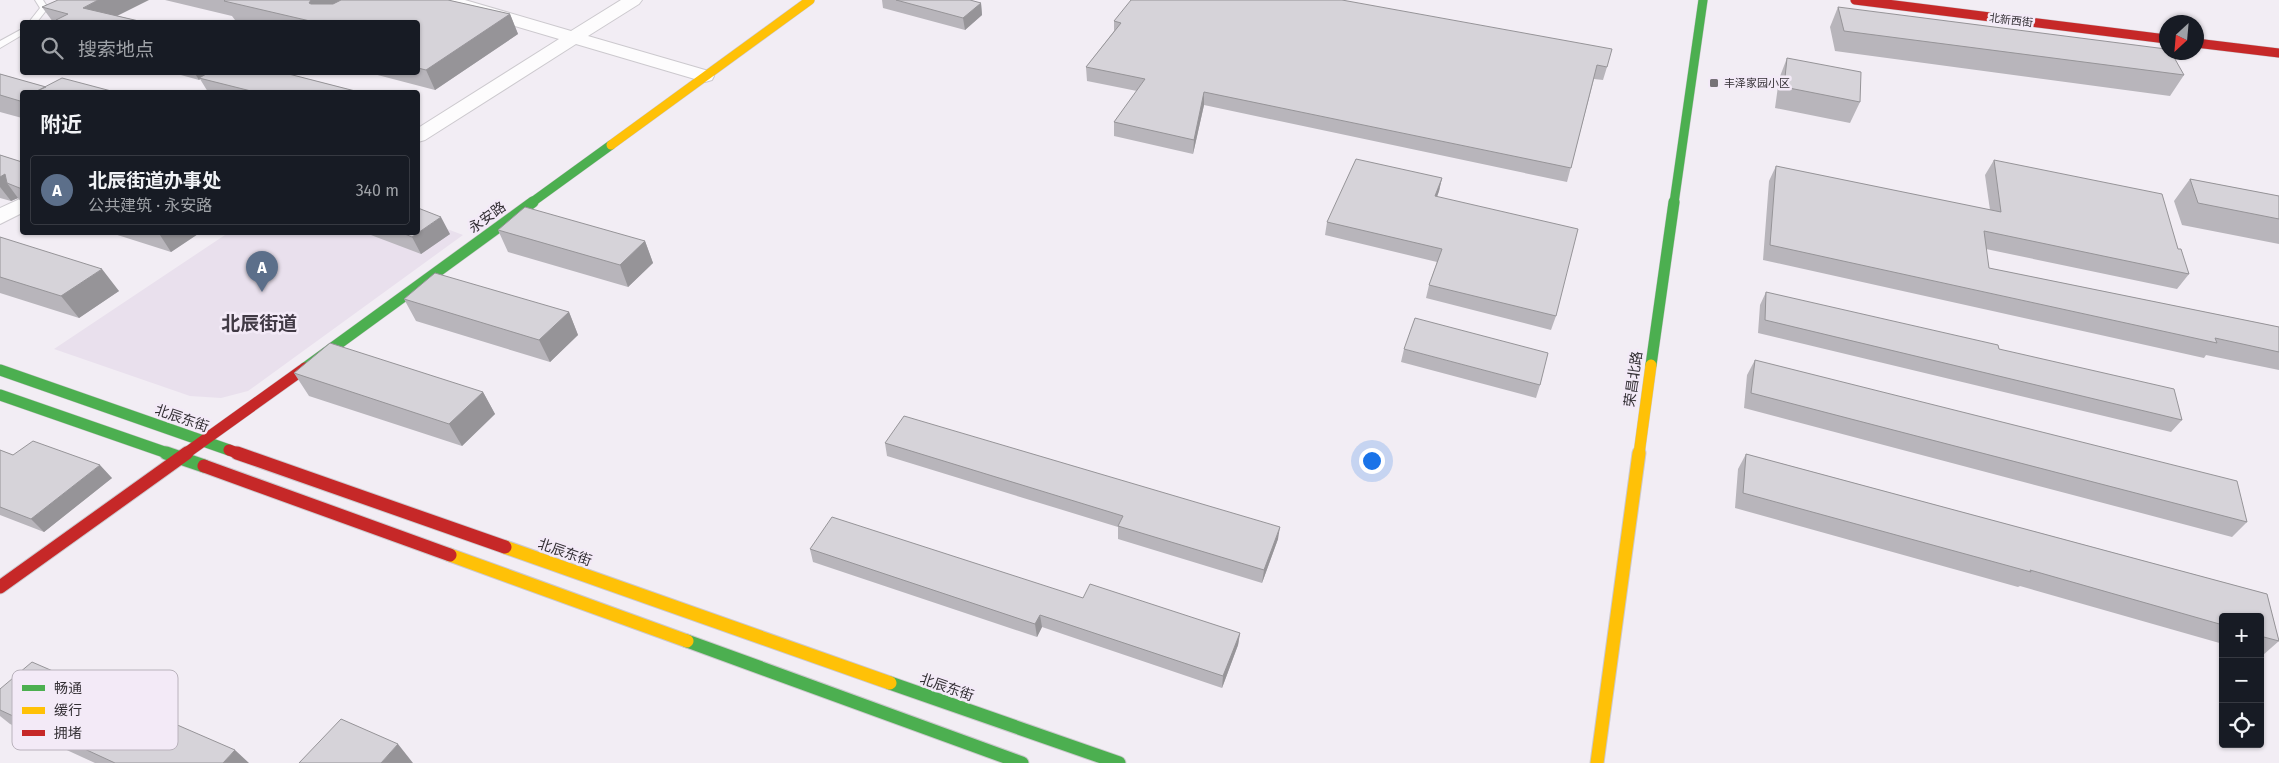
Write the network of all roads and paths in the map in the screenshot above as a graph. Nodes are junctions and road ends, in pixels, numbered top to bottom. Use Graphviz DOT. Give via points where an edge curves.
graph roads {
  1 [pos="40,0"];
  2 [pos="446,0"];
  3 [pos="634,0"];
  4 [pos="810,0"];
  5 [pos="1703,0"];
  6 [pos="1855,0"];
  7 [pos="35,20"];
  8 [pos="20,33"];
  9 [pos="575,37"];
  10 [pos="2159,38"];
  11 [pos="2204,44"];
  12 [pos="0,45"];
  13 [pos="2279,53"];
  14 [pos="705,76"];
  15 [pos="420,135"];
  16 [pos="20,205"];
  17 [pos="0,217"];
  18 [pos="0,370"];
  19 [pos="0,395"];
  20 [pos="204,442"];
  21 [pos="182,458"];
  22 [pos="0,587"];
  23 [pos="1022,763"];
  24 [pos="1119,763"];
  25 [pos="1597,763"];
  1 -- 7 [label="lane" via="44,8"];
  2 -- 9 [label="street"];
  3 -- 9 [label="street"];
  4 -- 14 [label="main road, 永安路"];
  5 -- 25 [label="main road, 荣昌北路"];
  6 -- 10 [label="main road, 北新西街"];
  8 -- 12 [label="lane"];
  9 -- 14 [label="street"];
  9 -- 15 [label="street"];
  11 -- 13 [label="main road"];
  14 -- 20 [label="main road, 永安路"];
  16 -- 17 [label="street"];
  18 -- 20 [label="main road, 北辰东街"];
  19 -- 21 [label="main road"];
  20 -- 21 [label="main road, 永安路"];
  20 -- 24 [label="main road, 北辰东街"];
  21 -- 22 [label="main road, 永安路"];
  21 -- 23 [label="main road"];
}
